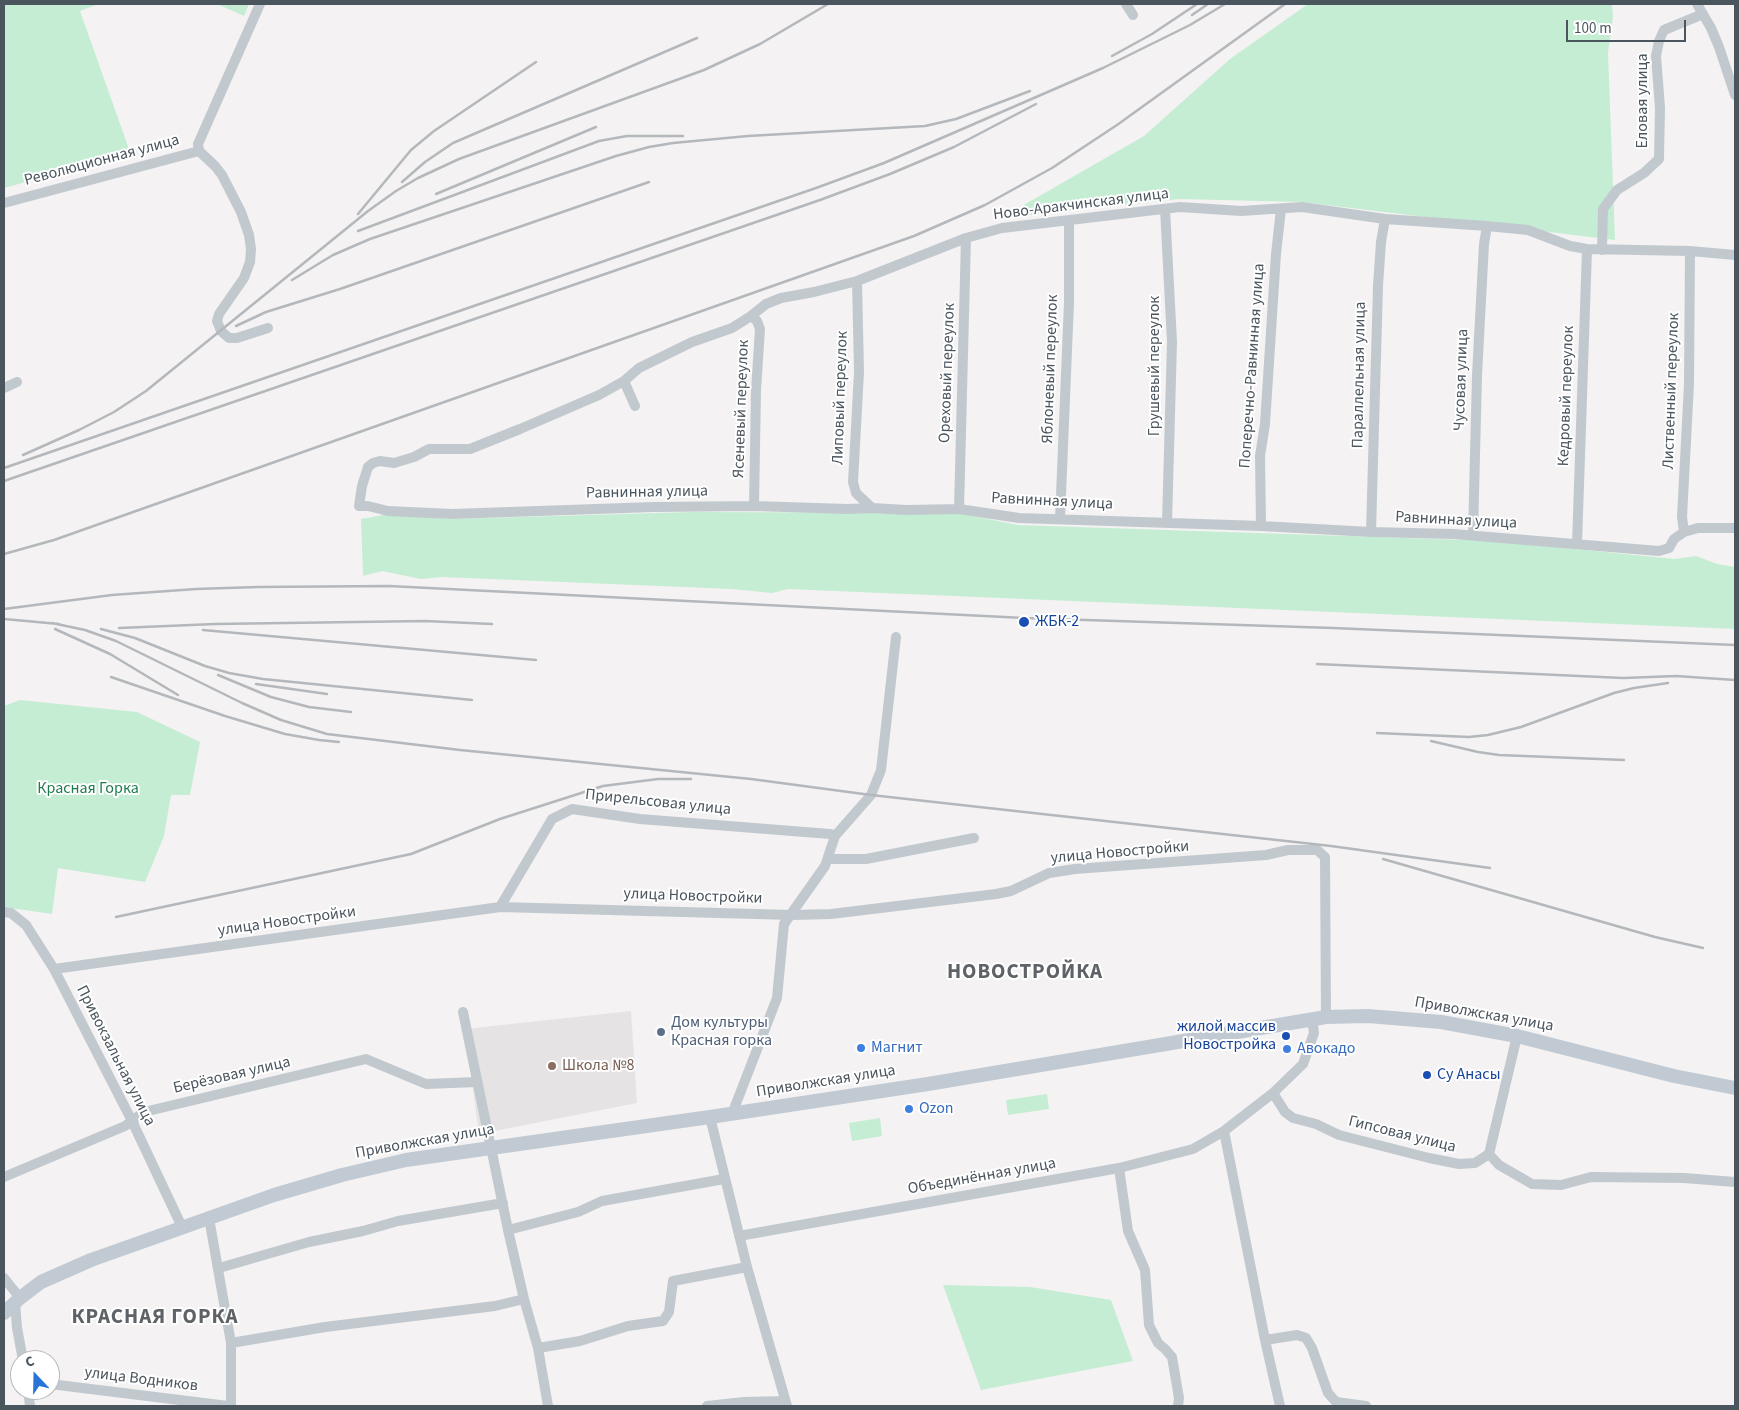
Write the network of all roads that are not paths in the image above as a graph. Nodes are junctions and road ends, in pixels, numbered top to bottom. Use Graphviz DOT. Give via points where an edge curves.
graph roads {
  1 [pos="260,4"];
  2 [pos="1126,4"];
  3 [pos="1698,4"];
  4 [pos="1703,14"];
  5 [pos="1133,15"];
  6 [pos="1735,95"];
  7 [pos="199,151"];
  8 [pos="4,202"];
  9 [pos="1165,209"];
  10 [pos="1281,209"];
  11 [pos="1385,219"];
  12 [pos="1069,221"];
  13 [pos="1487,226"];
  14 [pos="966,238"];
  15 [pos="1587,249"];
  16 [pos="1602,250"];
  17 [pos="1690,251"];
  18 [pos="1735,255"];
  19 [pos="857,281"];
  20 [pos="751,316"];
  21 [pos="268,328"];
  22 [pos="624,381"];
  23 [pos="17,382"];
  24 [pos="4,388"];
  25 [pos="635,406"];
  26 [pos="359,506"];
  27 [pos="754,506"];
  28 [pos="872,508"];
  29 [pos="959,509"];
  30 [pos="1060,519"];
  31 [pos="1167,523"];
  32 [pos="1261,526"];
  33 [pos="1735,528"];
  34 [pos="1371,532"];
  35 [pos="1684,532"];
  36 [pos="1472,535"];
  37 [pos="1577,544"];
  38 [pos="896,637"];
  39 [pos="835,836"];
  40 [pos="974,838"];
  41 [pos="1325,857"];
  42 [pos="828,859"];
  43 [pos="500,907"];
  44 [pos="4,912"];
  45 [pos="792,915"];
  46 [pos="54,969"];
  47 [pos="463,1012"];
  48 [pos="1319,1018"];
  49 [pos="1517,1036"];
  50 [pos="477,1082"];
  51 [pos="1735,1088"];
  52 [pos="1273,1093"];
  53 [pos="732,1114"];
  54 [pos="710,1117"];
  55 [pos="132,1122"];
  56 [pos="1224,1131"];
  57 [pos="490,1147"];
  58 [pos="1489,1154"];
  59 [pos="1119,1168"];
  60 [pos="4,1177"];
  61 [pos="724,1179"];
  62 [pos="1735,1182"];
  63 [pos="502,1203"];
  64 [pos="210,1218"];
  65 [pos="182,1227"];
  66 [pos="508,1230"];
  67 [pos="739,1236"];
  68 [pos="746,1267"];
  69 [pos="219,1268"];
  70 [pos="4,1278"];
  71 [pos="18,1300"];
  72 [pos="524,1300"];
  73 [pos="4,1313"];
  74 [pos="1265,1340"];
  75 [pos="231,1343"];
  76 [pos="538,1348"];
  77 [pos="21,1350"];
  78 [pos="60,1385"];
  79 [pos="786,1404"];
  80 [pos="230,1406"];
  81 [pos="548,1406"];
  82 [pos="707,1406"];
  83 [pos="1178,1406"];
  84 [pos="1280,1406"];
  85 [pos="1366,1406"];
  1 -- 7 [label="street, Революционная улица" via="200,139"];
  2 -- 5 [label="street"];
  3 -- 4 [label="street"];
  4 -- 6 [label="street" via="1719,47"];
  4 -- 16 [label="street, Еловая улица" via="1664,30 1659,41 1656,56 1659,159 1617,190 1603,209"];
  7 -- 8 [label="street, Революционная улица"];
  7 -- 21 [label="street" via="215,166 238,205 251,249 244,278 219,314 221,331 229,338 237,338"];
  9 -- 10 [label="street, Ново-Аракчинская улица"];
  9 -- 12 [label="street, Ново-Аракчинская улица"];
  9 -- 31 [label="street, Грушевый переулок" via="1172,342"];
  10 -- 11 [label="street, Ново-Аракчинская улица" via="1302,207"];
  10 -- 32 [label="street, Поперечно-Равнинная улица" via="1260,456"];
  11 -- 13 [label="street, Ново-Аракчинская улица"];
  11 -- 34 [label="street, Параллельная улица" via="1378,286"];
  12 -- 14 [label="street, Ново-Аракчинская улица" via="1002,228"];
  12 -- 30 [label="street, Яблоневый переулок"];
  13 -- 15 [label="street, Ново-Аракчинская улица" via="1528,230"];
  13 -- 36 [label="street, Чусовая улица" via="1477,375"];
  14 -- 19 [label="street, Ново-Аракчинская улица"];
  14 -- 29 [label="street, Ореховый переулок"];
  15 -- 16 [label="street, Ново-Аракчинская улица"];
  15 -- 37 [label="street, Кедровый переулок"];
  16 -- 17 [label="street, Ново-Аракчинская улица"];
  17 -- 18 [label="street, Ново-Аракчинская улица"];
  17 -- 35 [label="street, Лиственный переулок"];
  19 -- 20 [label="street, Ново-Аракчинская улица" via="781,298 766,304"];
  19 -- 28 [label="street, Липовый переулок" via="859,372 853,482 856,493"];
  20 -- 22 [label="street, Ново-Аракчинская улица" via="732,328 692,342 639,368"];
  20 -- 27 [label="street, Ясеневый переулок" via="760,328"];
  22 -- 25 [label="street"];
  22 -- 26 [label="street, Ново-Аракчинская улица" via="599,395 470,449 429,449 394,463 374,463 368,467"];
  23 -- 24 [label="street"];
  26 -- 27 [label="street, Равнинная улица" via="452,514"];
  27 -- 28 [label="street, Равнинная улица"];
  28 -- 29 [label="street, Равнинная улица"];
  29 -- 30 [label="street, Равнинная улица" via="1019,518"];
  30 -- 31 [label="street, Равнинная улица"];
  31 -- 32 [label="street, Равнинная улица"];
  32 -- 34 [label="street, Равнинная улица"];
  33 -- 35 [label="street" via="1698,528"];
  34 -- 36 [label="street, Равнинная улица"];
  35 -- 37 [label="street, Равнинная улица" via="1674,539 1669,548 1659,551"];
  36 -- 37 [label="street, Равнинная улица"];
  38 -- 39 [label="street" via="881,770 871,795"];
  39 -- 42 [label="street"];
  39 -- 43 [label="street, Прирельсовая улица" via="640,819 572,809 552,819"];
  40 -- 42 [label="street" via="866,859"];
  41 -- 45 [label="street, улица Новостройки" via="1317,850 1288,850 1266,855 1075,869 1049,873 1011,891 996,894 831,914"];
  41 -- 48 [label="street, Объединённая улица"];
  42 -- 45 [label="street"];
  43 -- 45 [label="street, улица Новостройки"];
  43 -- 46 [label="street, улица Новостройки"];
  44 -- 46 [label="street, Привокзальная улица" via="11,913 26,925"];
  45 -- 53 [label="street" via="784,924 777,998"];
  46 -- 55 [label="street, Привокзальная улица"];
  47 -- 50 [label="street"];
  48 -- 49 [label="main road, Приволжская улица" via="1409,1018"];
  48 -- 52 [label="street, Объединённая улица" via="1303,1064"];
  48 -- 53 [label="main road, Приволжская улица"];
  49 -- 51 [label="main road, Приволжская улица"];
  49 -- 58 [label="street"];
  50 -- 55 [label="street, Берёзовая улица" via="426,1084 366,1059 144,1112"];
  50 -- 57 [label="street"];
  52 -- 56 [label="street, Объединённая улица"];
  52 -- 58 [label="street, Гипсовая улица" via="1293,1118 1339,1135 1459,1164 1475,1163"];
  53 -- 54 [label="main road, Приволжская улица"];
  54 -- 57 [label="main road, Приволжская улица"];
  54 -- 61 [label="street"];
  55 -- 60 [label="street, Берёзовая улица"];
  55 -- 65 [label="street, Привокзальная улица"];
  56 -- 59 [label="street, Объединённая улица" via="1193,1149"];
  56 -- 74 [label="street"];
  57 -- 63 [label="street"];
  57 -- 64 [label="main road, Приволжская улица" via="406,1160 342,1175"];
  58 -- 62 [label="street" via="1499,1165 1532,1184 1561,1185 1590,1177"];
  59 -- 67 [label="street, Объединённая улица"];
  59 -- 83 [label="street" via="1128,1231 1145,1270 1149,1325 1158,1343 1172,1357"];
  61 -- 66 [label="street" via="602,1201 578,1212"];
  61 -- 67 [label="street"];
  63 -- 66 [label="street"];
  63 -- 69 [label="street" via="398,1221"];
  64 -- 65 [label="main road, Приволжская улица"];
  64 -- 69 [label="street"];
  65 -- 71 [label="main road, Приволжская улица" via="54,1276"];
  66 -- 72 [label="street"];
  67 -- 68 [label="street"];
  68 -- 76 [label="street" via="672,1281 669,1312 663,1321 628,1326 580,1341"];
  68 -- 79 [label="street"];
  69 -- 75 [label="street"];
  70 -- 71 [label="street"];
  71 -- 73 [label="main road, Приволжская улица"];
  71 -- 77 [label="street" via="17,1328"];
  72 -- 75 [label="street" via="324,1326"];
  72 -- 76 [label="street"];
  74 -- 84 [label="street"];
  74 -- 85 [label="street" via="1297,1335 1306,1338 1328,1394 1336,1402"];
  75 -- 80 [label="street"];
  76 -- 81 [label="street"];
  78 -- 80 [label="street, улица Водников"];
  79 -- 82 [label="street" via="744,1402"];
}
